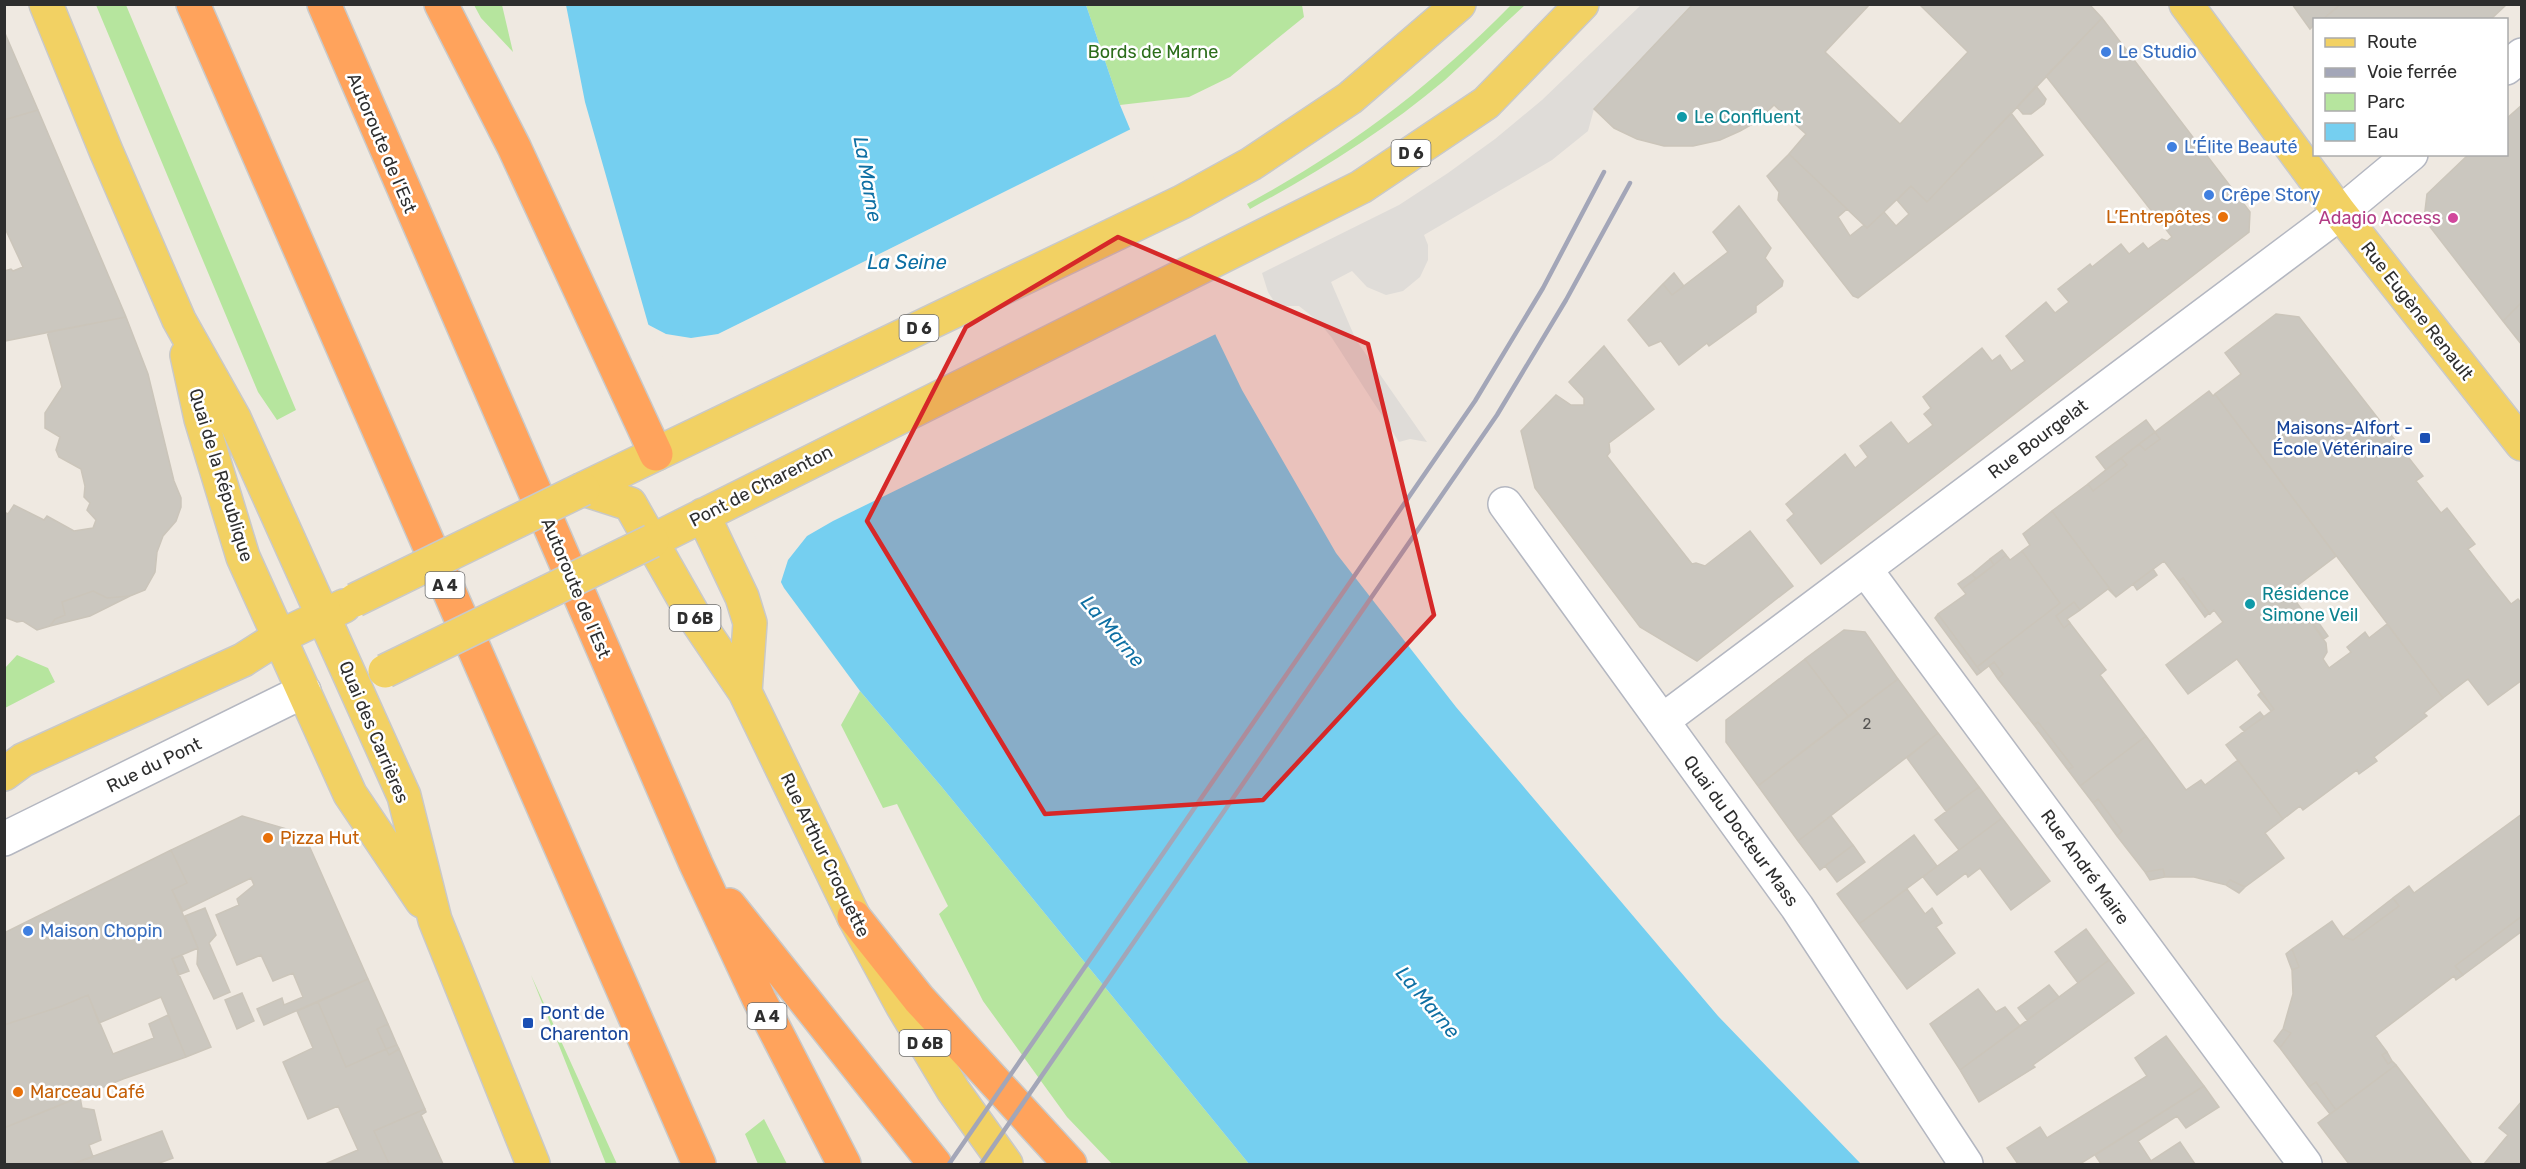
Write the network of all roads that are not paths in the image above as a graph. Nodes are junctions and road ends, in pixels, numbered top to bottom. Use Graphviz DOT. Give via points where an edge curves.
graph roads {
  1 [pos="46,4"];
  2 [pos="193,4"];
  3 [pos="324,4"];
  4 [pos="441,4"];
  5 [pos="1459,4"];
  6 [pos="1582,4"];
  7 [pos="2186,4"];
  8 [pos="2522,55"];
  9 [pos="2508,66"];
  10 [pos="2409,156"];
  11 [pos="2340,213"];
  12 [pos="179,320"];
  13 [pos="2522,444"];
  14 [pos="656,454"];
  15 [pos="583,489"];
  16 [pos="630,504"];
  17 [pos="1505,504"];
  18 [pos="703,515"];
  19 [pos="652,541"];
  20 [pos="1865,569"];
  21 [pos="323,616"];
  22 [pos="279,638"];
  23 [pos="354,685"];
  24 [pos="304,691"];
  25 [pos="745,692"];
  26 [pos="1662,722"];
  27 [pos="4,774"];
  28 [pos="4,839"];
  29 [pos="696,864"];
  30 [pos="854,917"];
  31 [pos="435,920"];
  32 [pos="533,1164"];
  33 [pos="699,1164"];
  34 [pos="844,1164"];
  35 [pos="935,1164"];
  36 [pos="1006,1164"];
  37 [pos="1070,1164"];
  38 [pos="1966,1164"];
  39 [pos="2304,1164"];
  1 -- 12 [label="main road, Quai de la République"];
  2 -- 33 [label="highway, A 4"];
  3 -- 29 [label="highway, Autoroute de l’Est / A 4"];
  4 -- 14 [label="highway" via="514,147"];
  5 -- 14 [label="main road, D 6" via="1341,105 1251,164 1182,202"];
  6 -- 18 [label="main road, Pont de Charenton / D 6" via="1486,103 1361,187"];
  7 -- 11 [label="main road, Rue Eugène Renault"];
  8 -- 9 [label="street"];
  10 -- 11 [label="street, Rue Bourgelat"];
  11 -- 13 [label="main road, Rue Eugène Renault"];
  11 -- 20 [label="street, Rue Bourgelat"];
  12 -- 21 [label="main road, Quai de la République" via="234,418"];
  12 -- 22 [label="main road, Quai de la République" via="201,419 240,545"];
  14 -- 15 [label="main road, D 6"];
  14 -- 16 [label="main road"];
  15 -- 16 [label="main road"];
  15 -- 21 [label="main road, bridge"];
  16 -- 19 [label="main road, Rue Arthur Croquette"];
  17 -- 26 [label="street, Quai du Docteur Mass"];
  18 -- 19 [label="main road, Pont de Charenton / D 6"];
  18 -- 25 [label="main road" via="742,597 750,623"];
  19 -- 23 [label="main road, Pont de Charenton, bridge"];
  19 -- 25 [label="main road, Rue Arthur Croquette / D 6B" via="695,618"];
  20 -- 26 [label="street, Rue Bourgelat"];
  20 -- 39 [label="street, Rue André Maire"];
  21 -- 22 [label="main road"];
  21 -- 23 [label="main road, Quai des Carrières"];
  22 -- 24 [label="main road, Quai de la République"];
  22 -- 27 [label="main road" via="243,660 23,760"];
  23 -- 24 [label="main road, Pont de Charenton"];
  23 -- 31 [label="main road, Quai des Carrières" via="404,796"];
  24 -- 28 [label="street, Rue du Pont"];
  24 -- 31 [label="main road, Quai des Carrières" via="350,794"];
  25 -- 30 [label="main road, Rue Arthur Croquette / D 6B"];
  26 -- 38 [label="street, Quai du Docteur Mass" via="1797,907"];
  29 -- 34 [label="highway, Autoroute de l’Est / A 4" via="759,999"];
  29 -- 35 [label="highway"];
  30 -- 36 [label="main road, Rue Arthur Croquette / D 6B" via="953,1090"];
  30 -- 37 [label="highway" via="919,999"];
  31 -- 32 [label="main road, Quai des Carrières"];
}
